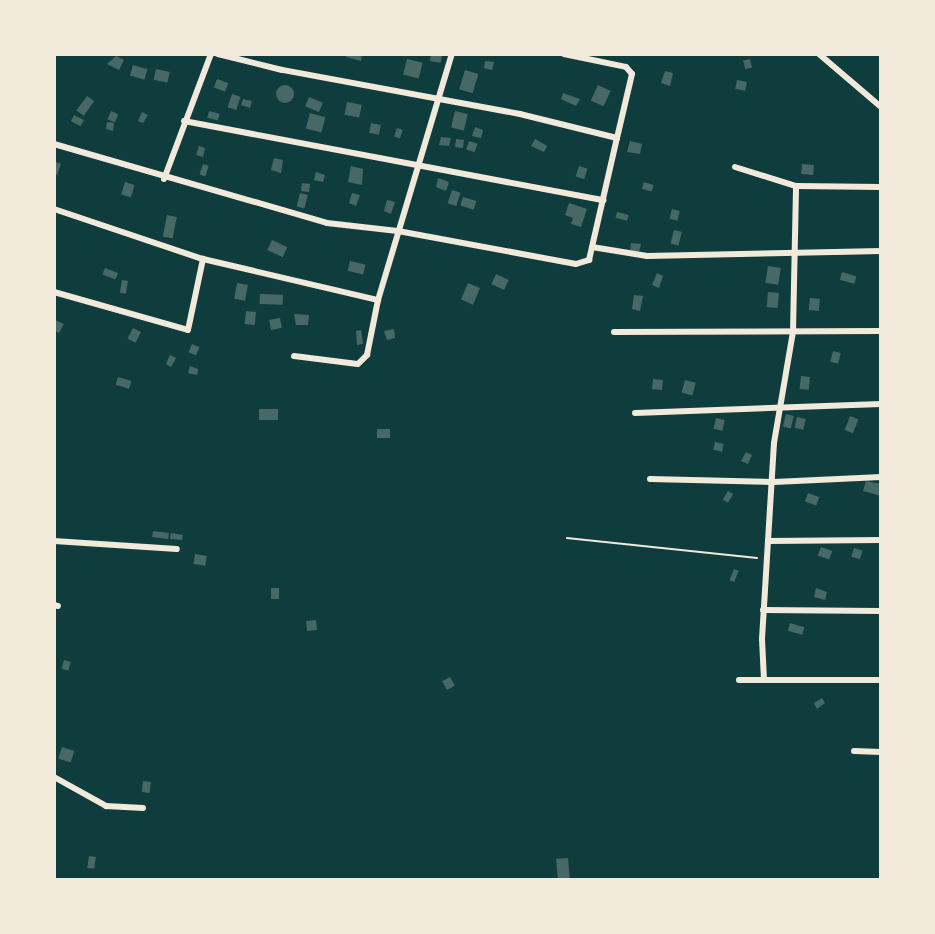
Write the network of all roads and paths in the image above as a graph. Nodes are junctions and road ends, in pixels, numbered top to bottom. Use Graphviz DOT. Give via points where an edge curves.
graph roads {
  1 [pos="211,54"];
  2 [pos="218,54"];
  3 [pos="452,54"];
  4 [pos="564,54"];
  5 [pos="819,54"];
  6 [pos="440,98"];
  7 [pos="881,107"];
  8 [pos="184,121"];
  9 [pos="617,138"];
  10 [pos="54,144"];
  11 [pos="735,167"];
  12 [pos="418,168"];
  13 [pos="164,179"];
  14 [pos="796,186"];
  15 [pos="881,187"];
  16 [pos="604,200"];
  17 [pos="54,209"];
  18 [pos="398,231"];
  19 [pos="592,247"];
  20 [pos="881,251"];
  21 [pos="797,255"];
  22 [pos="203,259"];
  23 [pos="54,292"];
  24 [pos="378,300"];
  25 [pos="881,331"];
  26 [pos="614,332"];
  27 [pos="793,332"];
  28 [pos="294,356"];
  29 [pos="881,404"];
  30 [pos="777,410"];
  31 [pos="635,413"];
  32 [pos="881,477"];
  33 [pos="650,479"];
  34 [pos="774,482"];
  35 [pos="567,537"];
  36 [pos="881,540"];
  37 [pos="54,541"];
  38 [pos="768,541"];
  39 [pos="177,549"];
  40 [pos="766,559"];
  41 [pos="763,610"];
  42 [pos="881,611"];
  43 [pos="739,680"];
  44 [pos="764,680"];
  45 [pos="881,680"];
  46 [pos="854,751"];
  47 [pos="881,752"];
  48 [pos="54,777"];
  49 [pos="143,808"];
  1 -- 8 [label="street"];
  2 -- 6 [label="street" via="282,70"];
  3 -- 6 [label="street"];
  4 -- 9 [label="street" via="626,68 632,74"];
  5 -- 7 [label="street"];
  6 -- 9 [label="street"];
  6 -- 12 [label="street"];
  8 -- 12 [label="street"];
  8 -- 13 [label="street"];
  9 -- 16 [label="street"];
  10 -- 13 [label="street"];
  11 -- 14 [label="street"];
  12 -- 16 [label="street"];
  12 -- 18 [label="street"];
  13 -- 18 [label="street" via="327,223"];
  14 -- 15 [label="street"];
  14 -- 21 [label="street"];
  16 -- 19 [label="street"];
  17 -- 22 [label="street"];
  18 -- 19 [label="street" via="581,265 589,260"];
  18 -- 24 [label="street"];
  19 -- 21 [label="street" via="647,256"];
  20 -- 21 [label="street"];
  21 -- 27 [label="street"];
  22 -- 23 [label="street" via="188,330"];
  22 -- 24 [label="street"];
  24 -- 28 [label="street" via="367,355 358,364"];
  25 -- 27 [label="street"];
  26 -- 27 [label="street"];
  27 -- 30 [label="street"];
  29 -- 30 [label="street"];
  30 -- 31 [label="street" via="664,409"];
  30 -- 34 [label="street"];
  32 -- 34 [label="street"];
  33 -- 34 [label="street"];
  34 -- 38 [label="street"];
  35 -- 40 [label="path"];
  36 -- 38 [label="street"];
  37 -- 39 [label="street"];
  38 -- 40 [label="street"];
  40 -- 41 [label="street"];
  41 -- 42 [label="street"];
  41 -- 44 [label="street"];
  43 -- 44 [label="street"];
  44 -- 45 [label="street"];
  46 -- 47 [label="street"];
  48 -- 49 [label="street" via="106,806"];
}
